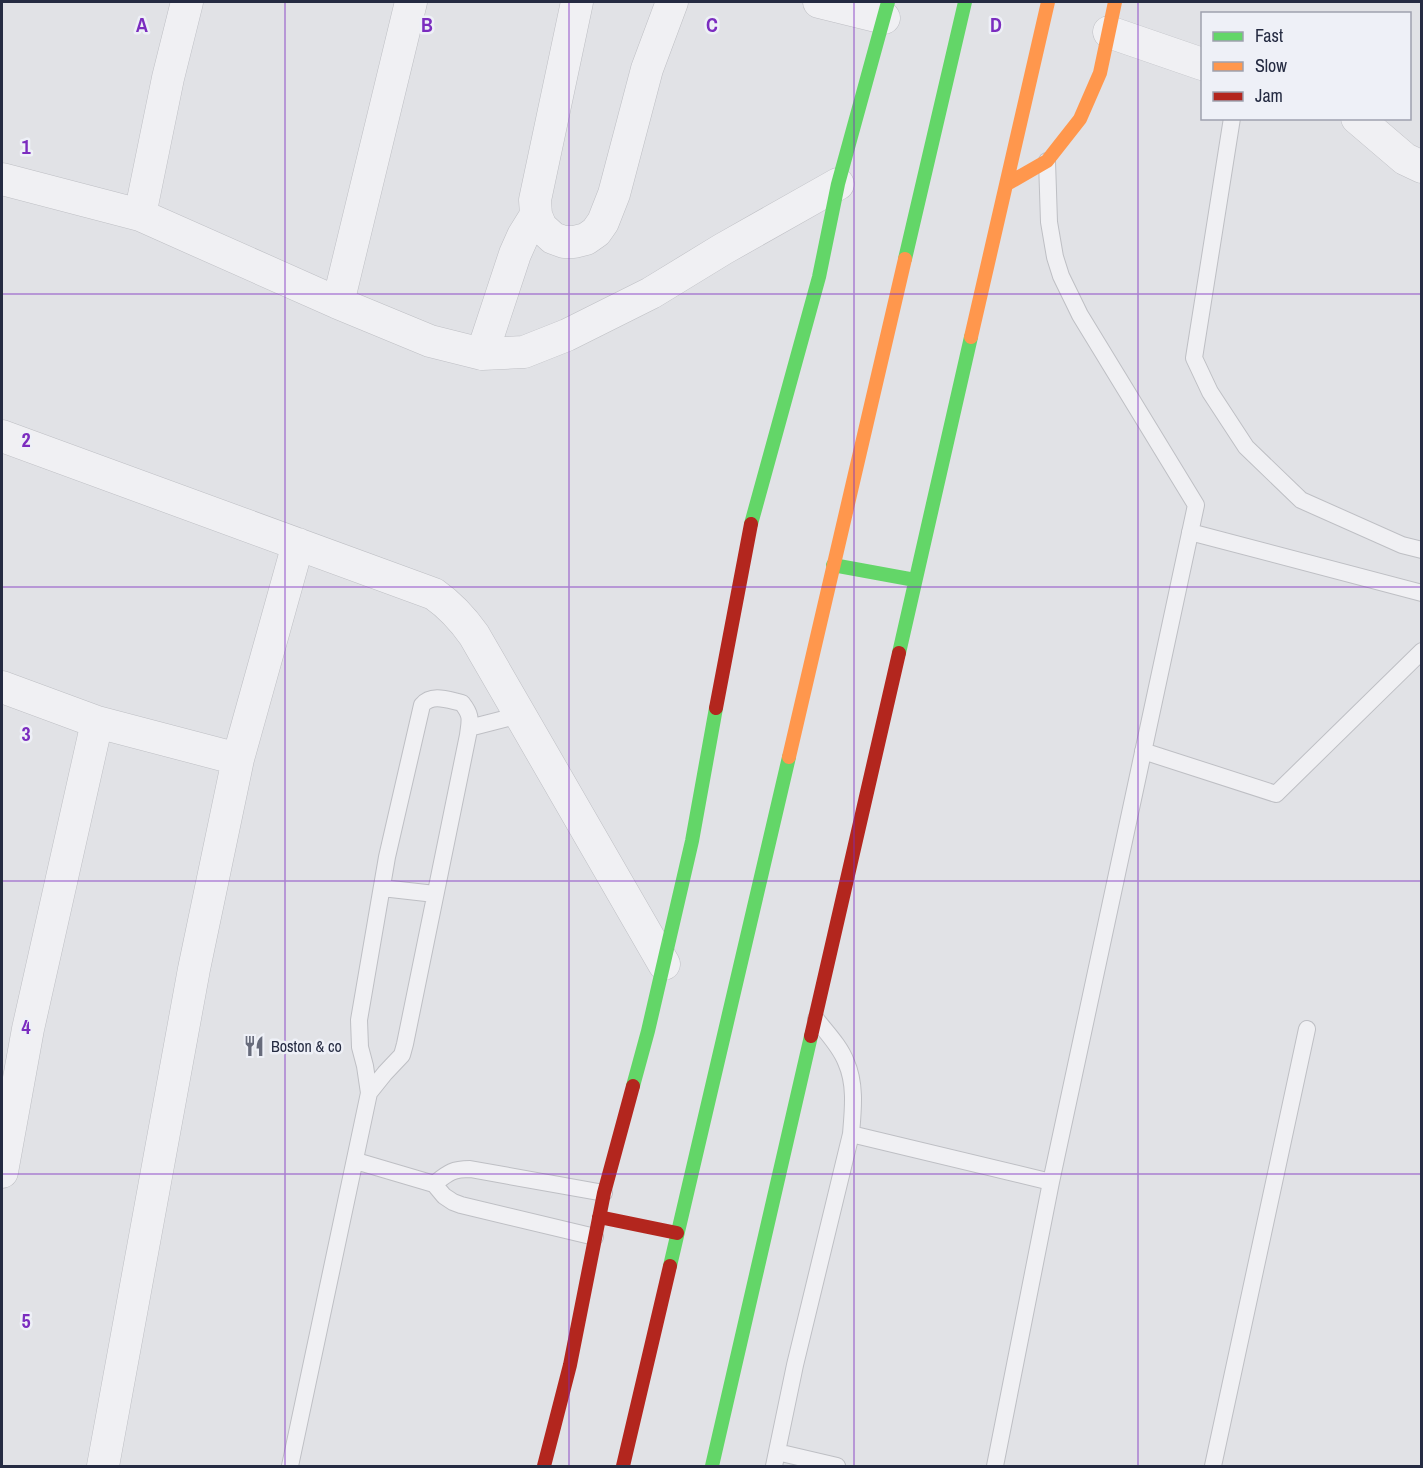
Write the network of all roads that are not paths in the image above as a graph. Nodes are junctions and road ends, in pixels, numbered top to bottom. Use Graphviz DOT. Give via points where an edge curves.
graph roads {
  1 [pos="188,2"];
  2 [pos="411,2"];
  3 [pos="577,2"];
  4 [pos="672,2"];
  5 [pos="819,2"];
  6 [pos="965,2"];
  7 [pos="1048,2"];
  8 [pos="1115,2"];
  9 [pos="886,10"];
  10 [pos="1109,32"];
  11 [pos="1201,63"];
  12 [pos="1232,120"];
  13 [pos="1359,120"];
  14 [pos="1047,161"];
  15 [pos="1422,167"];
  16 [pos="2,179"];
  17 [pos="838,184"];
  18 [pos="1006,184"];
  19 [pos="140,215"];
  20 [pos="536,215"];
  21 [pos="338,303"];
  22 [pos="482,354"];
  23 [pos="2,436"];
  24 [pos="1190,532"];
  25 [pos="298,544"];
  26 [pos="1422,550"];
  27 [pos="833,565"];
  28 [pos="915,580"];
  29 [pos="1422,593"];
  30 [pos="1422,651"];
  31 [pos="2,687"];
  32 [pos="520,715"];
  33 [pos="97,722"];
  34 [pos="469,728"];
  35 [pos="1143,751"];
  36 [pos="238,759"];
  37 [pos="382,888"];
  38 [pos="435,894"];
  39 [pos="663,964"];
  40 [pos="815,1018"];
  41 [pos="1307,1029"];
  42 [pos="369,1093"];
  43 [pos="851,1134"];
  44 [pos="356,1161"];
  45 [pos="2,1172"];
  46 [pos="1052,1182"];
  47 [pos="434,1184"];
  48 [pos="604,1193"];
  49 [pos="599,1217"];
  50 [pos="677,1233"];
  51 [pos="595,1237"];
  52 [pos="775,1459"];
  53 [pos="103,1467"];
  54 [pos="290,1467"];
  55 [pos="544,1467"];
  56 [pos="622,1467"];
  57 [pos="712,1467"];
  58 [pos="837,1467"];
  59 [pos="995,1467"];
  60 [pos="1213,1467"];
  1 -- 19 [label="street"];
  2 -- 21 [label="street"];
  3 -- 20 [label="street" via="535,200"];
  4 -- 20 [label="street" via="647,69 603,222 585,239 564,242 541,227"];
  5 -- 9 [label="street"];
  6 -- 27 [label="main road"];
  7 -- 18 [label="main road"];
  8 -- 10 [label="main road"];
  9 -- 17 [label="main road"];
  10 -- 11 [label="street"];
  10 -- 14 [label="main road" via="1100,73 1080,119"];
  12 -- 26 [label="lane" via="1194,358 1210,392 1246,447 1301,500 1402,545"];
  13 -- 15 [label="street" via="1405,159"];
  14 -- 18 [label="main road"];
  14 -- 24 [label="lane" via="1049,222 1061,276 1080,315 1196,506"];
  16 -- 19 [label="street"];
  17 -- 22 [label="street" via="651,293 567,335 524,352"];
  17 -- 39 [label="main road" via="819,277 748,535 692,842"];
  18 -- 28 [label="main road"];
  19 -- 21 [label="street"];
  20 -- 22 [label="street" via="515,254"];
  21 -- 22 [label="street" via="430,341"];
  23 -- 25 [label="street"];
  24 -- 29 [label="lane"];
  24 -- 35 [label="lane"];
  25 -- 32 [label="street" via="434,594 449,604 474,635"];
  25 -- 36 [label="street"];
  27 -- 28 [label="main road"];
  27 -- 50 [label="main road"];
  28 -- 40 [label="main road"];
  30 -- 35 [label="lane" via="1276,794"];
  31 -- 33 [label="street"];
  32 -- 34 [label="lane"];
  32 -- 39 [label="street"];
  33 -- 36 [label="street"];
  33 -- 45 [label="street" via="28,1029"];
  34 -- 37 [label="lane" via="470,714 462,703 436,698 422,705"];
  34 -- 38 [label="lane"];
  35 -- 46 [label="lane"];
  36 -- 53 [label="street" via="191,980"];
  37 -- 38 [label="lane"];
  37 -- 42 [label="lane" via="359,1020"];
  38 -- 42 [label="lane" via="402,1054"];
  39 -- 48 [label="main road"];
  40 -- 43 [label="lane" via="846,1061 851,1077"];
  40 -- 57 [label="main road"];
  41 -- 60 [label="lane"];
  42 -- 44 [label="lane"];
  43 -- 46 [label="lane"];
  43 -- 52 [label="lane"];
  44 -- 47 [label="lane"];
  44 -- 54 [label="lane"];
  46 -- 59 [label="lane"];
  47 -- 48 [label="lane" via="456,1169 470,1169"];
  47 -- 51 [label="lane" via="444,1196 461,1205"];
  48 -- 49 [label="main road"];
  49 -- 50 [label="main road"];
  49 -- 51 [label="main road"];
  50 -- 56 [label="main road"];
  51 -- 55 [label="main road" via="570,1365"];
  52 -- 58 [label="lane"];
}
